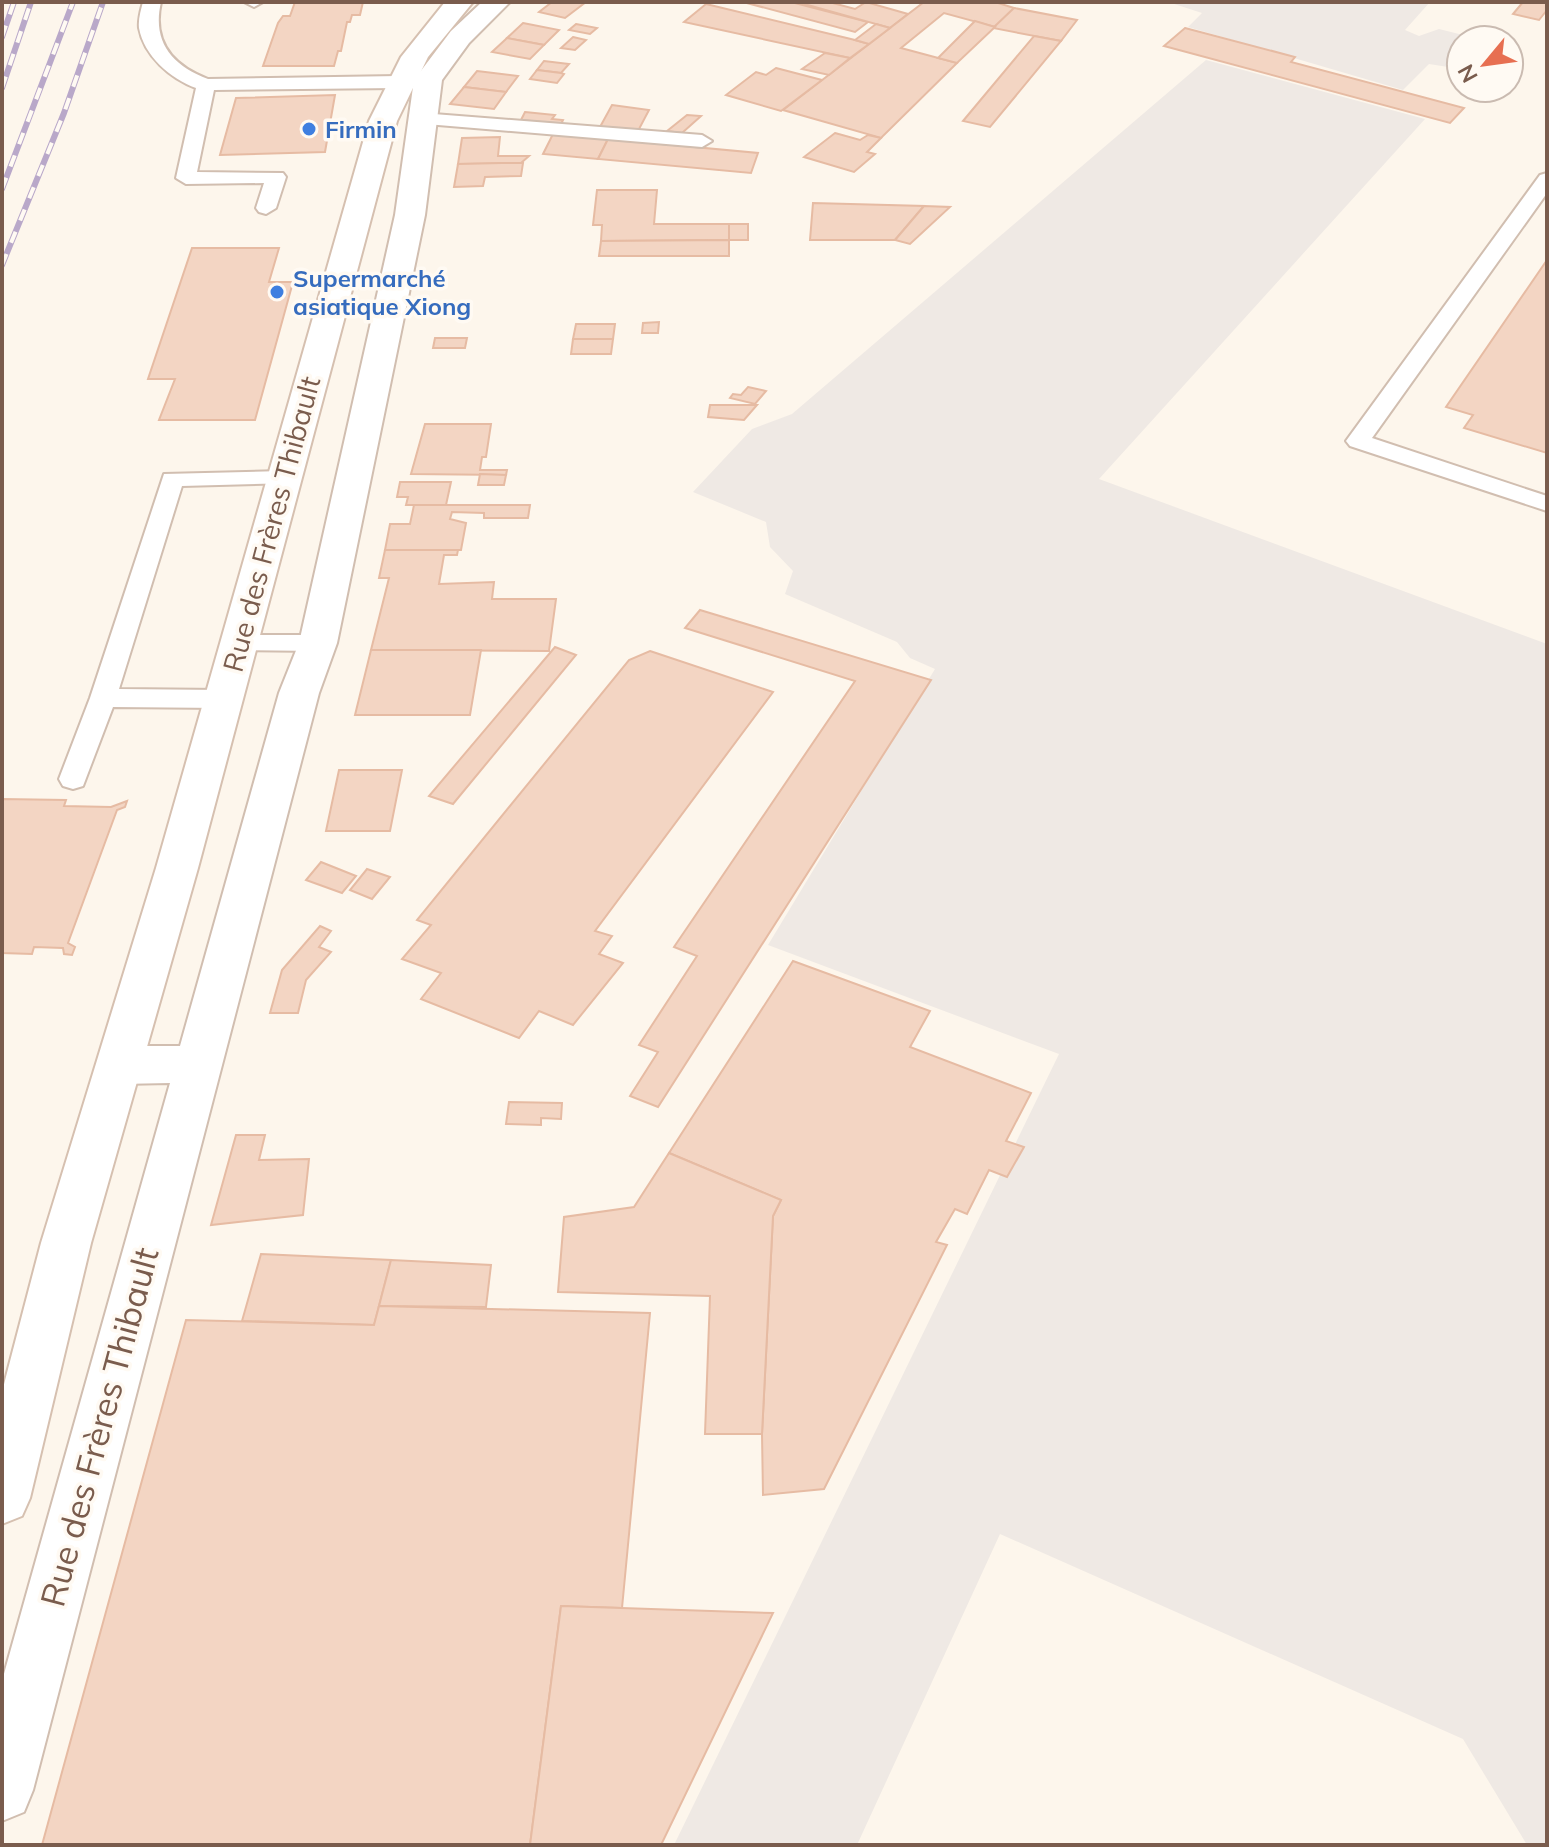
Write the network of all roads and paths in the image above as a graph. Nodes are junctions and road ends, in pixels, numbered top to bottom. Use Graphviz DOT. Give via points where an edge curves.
graph roads {
  1 [pos="152,2"];
  2 [pos="460,2"];
  3 [pos="497,2"];
  4 [pos="398,82"];
  5 [pos="206,85"];
  6 [pos="421,119"];
  7 [pos="702,141"];
  8 [pos="1547,179"];
  9 [pos="266,208"];
  10 [pos="283,478"];
  11 [pos="1547,504"];
  12 [pos="318,643"];
  13 [pos="238,644"];
  14 [pos="103,698"];
  15 [pos="222,699"];
  16 [pos="73,779"];
  17 [pos="197,1064"];
  18 [pos="120,1065"];
  19 [pos="66,1243"];
  20 [pos="2,1393"];
  21 [pos="2,1498"];
  22 [pos="2,1790"];
  1 -- 5 [label="lane" via="147,26 164,58"];
  2 -- 4 [label="street, Rue des Frères Thibault"];
  3 -- 6 [label="street, Rue des Frères Thibault" via="460,37 428,80"];
  4 -- 5 [label="lane"];
  4 -- 10 [label="street, Rue des Frères Thibault"];
  5 -- 9 [label="lane" via="186,178 276,177"];
  6 -- 7 [label="lane"];
  6 -- 12 [label="street, Rue des Frères Thibault" via="410,215"];
  8 -- 11 [label="lane" via="1358,441"];
  10 -- 13 [label="street, Rue des Frères Thibault"];
  10 -- 14 [label="lane" via="172,479"];
  12 -- 13 [label="lane"];
  12 -- 17 [label="street, Rue des Frères Thibault" via="299,693"];
  13 -- 15 [label="street, Rue des Frères Thibault"];
  14 -- 15 [label="lane"];
  14 -- 16 [label="lane"];
  15 -- 18 [label="street, Rue des Frères Thibault"];
  17 -- 18 [label="street"];
  17 -- 22 [label="street, Rue des Frères Thibault"];
  18 -- 19 [label="street, Rue des Frères Thibault"];
  19 -- 20 [label="street, Rue des Frères Thibault"];
  19 -- 21 [label="street, Rue des Frères Thibault"];
}
